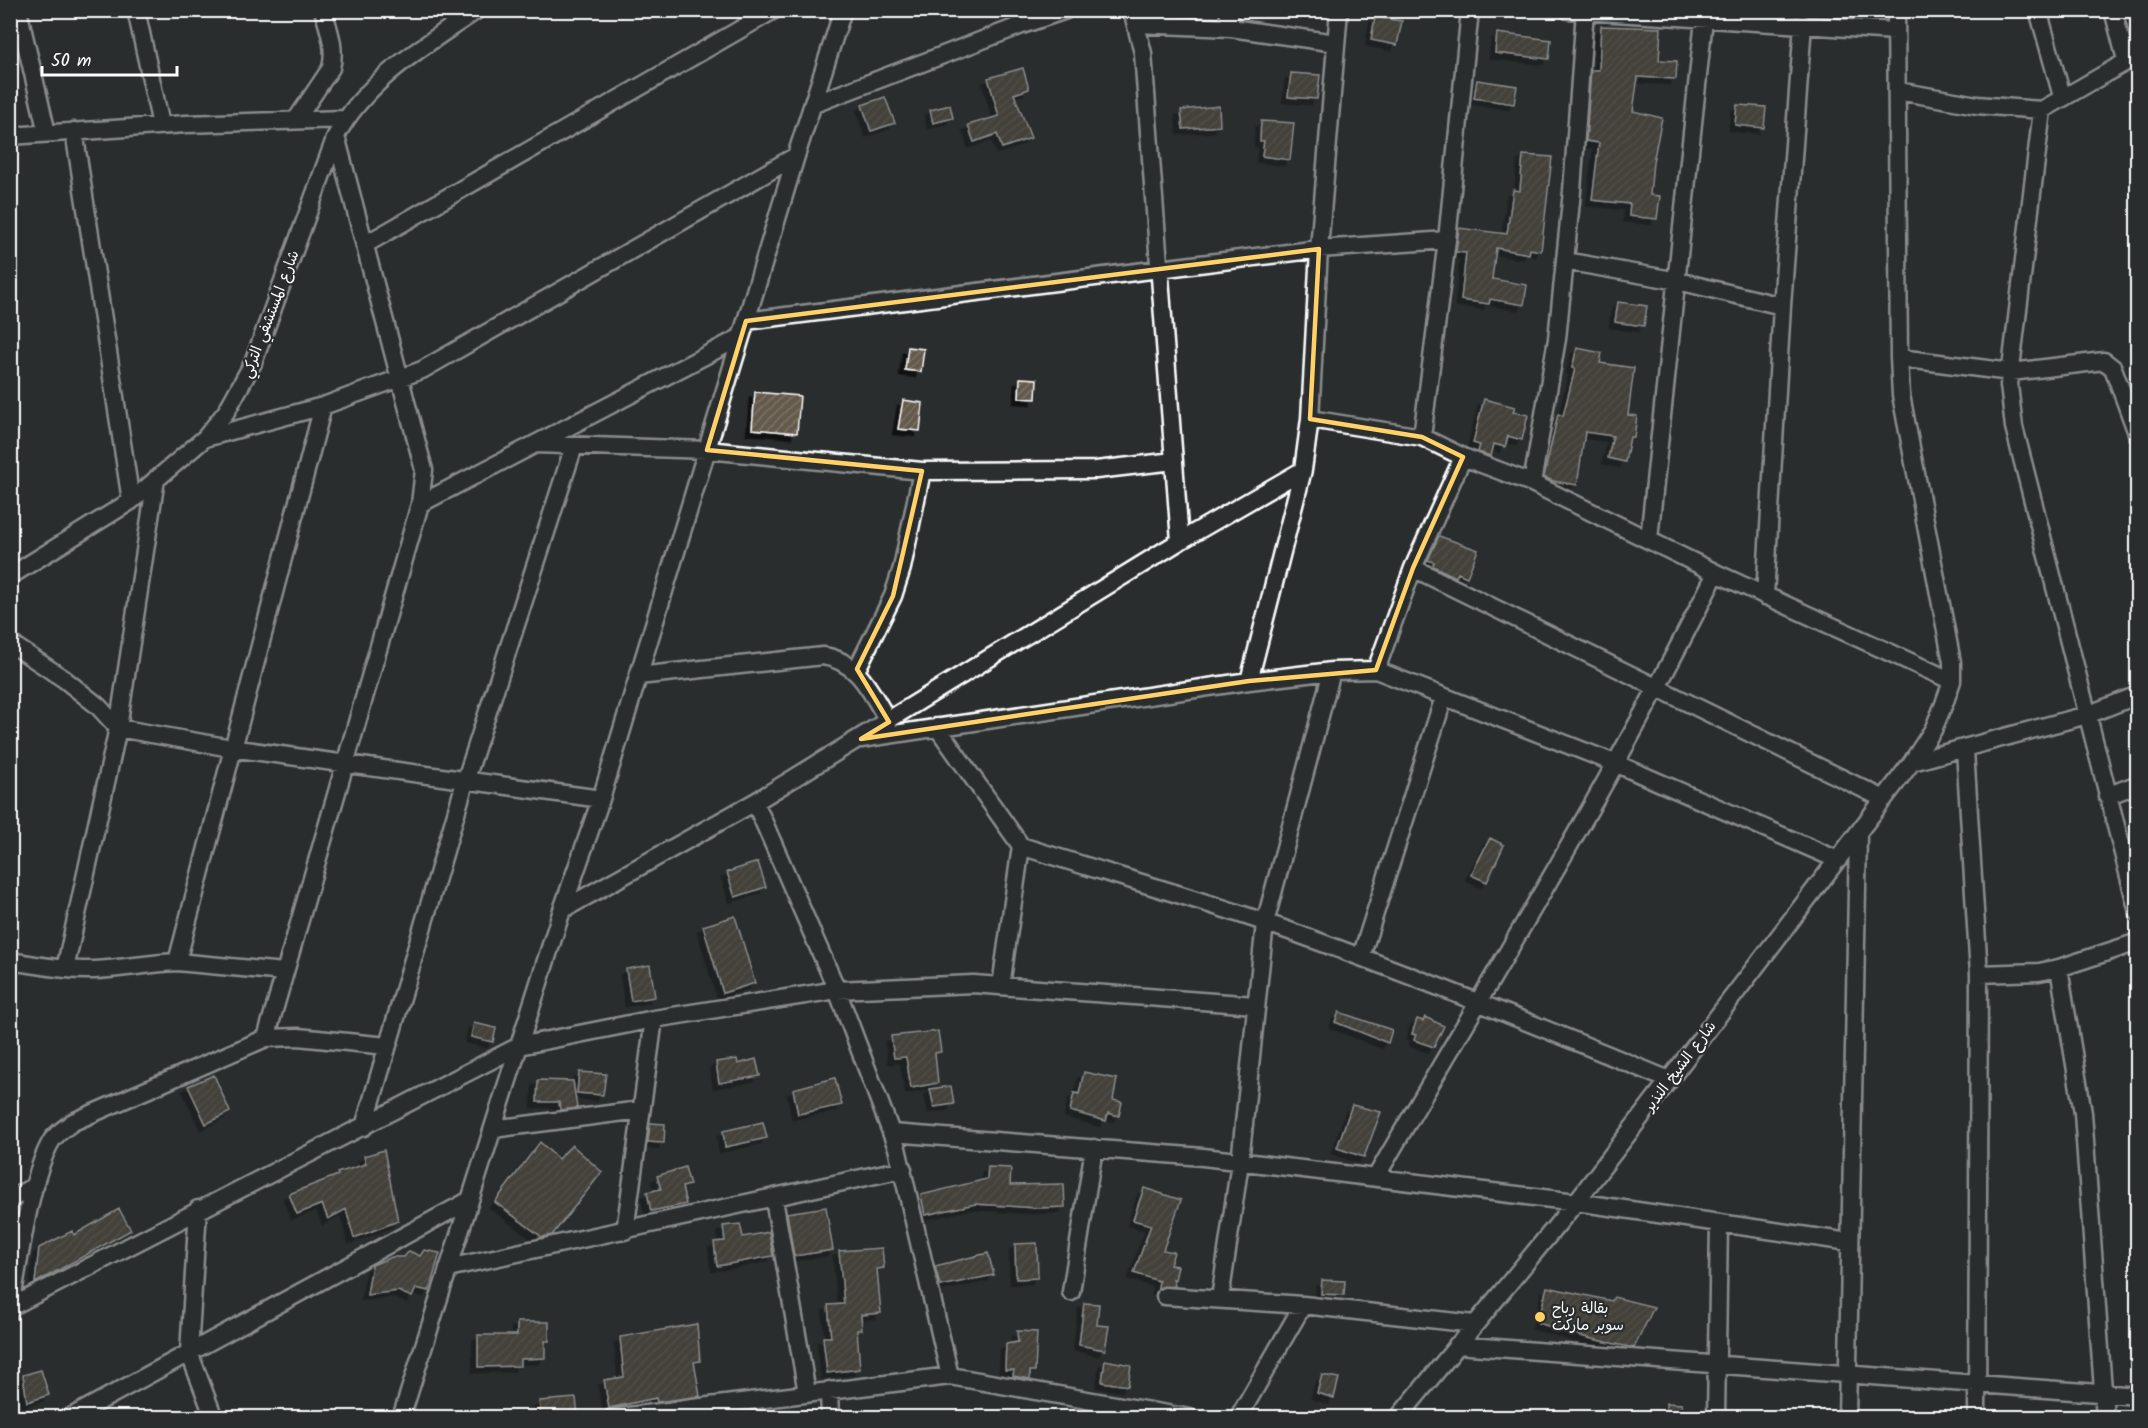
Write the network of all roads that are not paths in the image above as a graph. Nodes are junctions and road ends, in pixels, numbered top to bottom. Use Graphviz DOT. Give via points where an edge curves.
graph roads {
  1 [pos="18,10"];
  2 [pos="136,10"];
  3 [pos="323,10"];
  4 [pos="477,10"];
  5 [pos="774,10"];
  6 [pos="843,10"];
  7 [pos="1066,10"];
  8 [pos="1228,10"];
  9 [pos="1339,10"];
  10 [pos="1470,10"];
  11 [pos="1896,10"];
  12 [pos="2038,10"];
  13 [pos="2113,10"];
  14 [pos="1579,11"];
  15 [pos="1705,14"];
  16 [pos="1135,17"];
  17 [pos="1020,18"];
  18 [pos="1803,24"];
  19 [pos="1231,28"];
  20 [pos="1895,32"];
  21 [pos="1336,43"];
  22 [pos="2132,57"];
  23 [pos="1898,91"];
  24 [pos="2062,96"];
  25 [pos="814,104"];
  26 [pos="2042,110"];
  27 [pos="345,119"];
  28 [pos="296,120"];
  29 [pos="162,125"];
  30 [pos="74,131"];
  31 [pos="47,133"];
  32 [pos="10,136"];
  33 [pos="336,136"];
  34 [pos="796,156"];
  35 [pos="1447,240"];
  36 [pos="366,244"];
  37 [pos="1318,249"];
  38 [pos="1565,261"];
  39 [pos="1157,269"];
  40 [pos="1678,281"];
  41 [pos="1782,306"];
  42 [pos="744,329"];
  43 [pos="1899,358"];
  44 [pos="2011,372"];
  45 [pos="402,379"];
  46 [pos="323,406"];
  47 [pos="1310,419"];
  48 [pos="2138,436"];
  49 [pos="1422,437"];
  50 [pos="205,438"];
  51 [pos="535,444"];
  52 [pos="573,446"];
  53 [pos="707,450"];
  54 [pos="1463,458"];
  55 [pos="1174,461"];
  56 [pos="1303,470"];
  57 [pos="922,471"];
  58 [pos="156,479"];
  59 [pos="1532,483"];
  60 [pos="131,501"];
  61 [pos="420,504"];
  62 [pos="1649,539"];
  63 [pos="1180,541"];
  64 [pos="1413,568"];
  65 [pos="1716,573"];
  66 [pos="10,576"];
  67 [pos="1765,596"];
  68 [pos="10,644"];
  69 [pos="856,669"];
  70 [pos="1376,670"];
  71 [pos="1332,671"];
  72 [pos="638,676"];
  73 [pos="1249,681"];
  74 [pos="1952,681"];
  75 [pos="1659,689"];
  76 [pos="2138,695"];
  77 [pos="1444,697"];
  78 [pos="2087,715"];
  79 [pos="889,722"];
  80 [pos="937,727"];
  81 [pos="118,728"];
  82 [pos="861,740"];
  83 [pos="231,748"];
  84 [pos="1965,750"];
  85 [pos="1912,762"];
  86 [pos="345,763"];
  87 [pos="1617,764"];
  88 [pos="466,779"];
  89 [pos="2138,784"];
  90 [pos="2107,796"];
  91 [pos="601,799"];
  92 [pos="1884,799"];
  93 [pos="755,802"];
  94 [pos="1858,835"];
  95 [pos="1021,846"];
  96 [pos="1838,860"];
  97 [pos="562,910"];
  98 [pos="2138,912"];
  99 [pos="1265,923"];
  100 [pos="2138,942"];
  101 [pos="1361,957"];
  102 [pos="10,961"];
  103 [pos="177,962"];
  104 [pos="2059,968"];
  105 [pos="65,969"];
  106 [pos="284,972"];
  107 [pos="1979,974"];
  108 [pos="1001,986"];
  109 [pos="837,990"];
  110 [pos="1478,1001"];
  111 [pos="1256,1005"];
  112 [pos="654,1019"];
  113 [pos="266,1038"];
  114 [pos="387,1046"];
  115 [pos="519,1046"];
  116 [pos="1669,1080"];
  117 [pos="639,1110"];
  118 [pos="364,1127"];
  119 [pos="493,1129"];
  120 [pos="892,1133"];
  121 [pos="1094,1148"];
  122 [pos="1240,1162"];
  123 [pos="903,1169"];
  124 [pos="1376,1177"];
  125 [pos="35,1186"];
  126 [pos="10,1199"];
  127 [pos="774,1199"];
  128 [pos="470,1200"];
  129 [pos="1576,1202"];
  130 [pos="198,1209"];
  131 [pos="1719,1223"];
  132 [pos="625,1231"];
  133 [pos="1850,1242"];
  134 [pos="448,1268"];
  135 [pos="1071,1292"];
  136 [pos="1165,1296"];
  137 [pos="1220,1299"];
  138 [pos="1303,1305"];
  139 [pos="11,1307"];
  140 [pos="10,1311"];
  141 [pos="1474,1324"];
  142 [pos="1457,1345"];
  143 [pos="189,1352"];
  144 [pos="1718,1365"];
  145 [pos="950,1376"];
  146 [pos="1847,1376"];
  147 [pos="1977,1384"];
  148 [pos="829,1390"];
  149 [pos="807,1393"];
  150 [pos="2104,1394"];
  151 [pos="2138,1396"];
  152 [pos="69,1418"];
  153 [pos="214,1418"];
  154 [pos="401,1418"];
  155 [pos="612,1418"];
  156 [pos="830,1418"];
  157 [pos="1190,1418"];
  158 [pos="1238,1418"];
  159 [pos="1398,1418"];
  160 [pos="1716,1418"];
  161 [pos="1847,1418"];
  162 [pos="1977,1418"];
  163 [pos="2105,1418"];
  1 -- 31 [label="street"];
  2 -- 29 [label="street"];
  3 -- 28 [label="street" via="333,43 331,68"];
  4 -- 27 [label="street, شارع المستشفي التركي" via="393,70"];
  5 -- 36 [label="street"];
  6 -- 25 [label="street"];
  7 -- 17 [label="street"];
  8 -- 19 [label="street"];
  9 -- 21 [label="street"];
  10 -- 35 [label="street"];
  11 -- 20 [label="street"];
  12 -- 24 [label="street"];
  13 -- 22 [label="street"];
  14 -- 15 [label="street"];
  14 -- 38 [label="street"];
  15 -- 18 [label="street"];
  15 -- 40 [label="street"];
  16 -- 19 [label="street"];
  16 -- 39 [label="street" via="1145,84"];
  17 -- 25 [label="street"];
  18 -- 20 [label="street"];
  18 -- 41 [label="street"];
  19 -- 21 [label="street"];
  20 -- 23 [label="street"];
  21 -- 37 [label="street"];
  22 -- 24 [label="street"];
  23 -- 26 [label="street" via="1977,105"];
  23 -- 43 [label="street"];
  24 -- 26 [label="street"];
  25 -- 34 [label="street"];
  26 -- 44 [label="street"];
  27 -- 28 [label="street"];
  27 -- 33 [label="street, شارع المستشفي التركي"];
  28 -- 29 [label="street"];
  29 -- 30 [label="street"];
  30 -- 31 [label="street"];
  30 -- 60 [label="street"];
  31 -- 32 [label="street"];
  33 -- 36 [label="street"];
  33 -- 50 [label="street, شارع المستشفي التركي" via="253,363 226,412"];
  34 -- 42 [label="street"];
  34 -- 45 [label="street"];
  35 -- 37 [label="street"];
  35 -- 49 [label="street"];
  36 -- 45 [label="street"];
  37 -- 39 [label="street"];
  37 -- 47 [label="street"];
  38 -- 40 [label="street"];
  38 -- 59 [label="street" via="1551,382"];
  39 -- 42 [label="street"];
  39 -- 55 [label="street"];
  40 -- 41 [label="street"];
  40 -- 62 [label="street"];
  41 -- 67 [label="street"];
  42 -- 51 [label="street"];
  42 -- 53 [label="street"];
  43 -- 44 [label="street"];
  43 -- 74 [label="street" via="1907,434 1949,642"];
  44 -- 48 [label="street" via="2104,361 2113,368"];
  44 -- 78 [label="street" via="2014,427"];
  45 -- 46 [label="street"];
  45 -- 61 [label="street" via="424,470"];
  46 -- 50 [label="street"];
  46 -- 83 [label="street"];
  47 -- 49 [label="street"];
  47 -- 56 [label="street"];
  49 -- 54 [label="street"];
  50 -- 58 [label="street, شارع المستشفي التركي"];
  51 -- 52 [label="street"];
  51 -- 61 [label="street"];
  52 -- 53 [label="street"];
  52 -- 88 [label="street"];
  53 -- 57 [label="street"];
  53 -- 72 [label="street"];
  54 -- 59 [label="street"];
  54 -- 64 [label="street"];
  55 -- 57 [label="street" via="1096,470"];
  55 -- 63 [label="street"];
  56 -- 63 [label="street"];
  56 -- 73 [label="street"];
  57 -- 69 [label="street" via="899,577"];
  58 -- 60 [label="street, شارع المستشفي التركي"];
  58 -- 81 [label="street"];
  59 -- 62 [label="street"];
  60 -- 66 [label="street, شارع المستشفي التركي"];
  61 -- 86 [label="street"];
  62 -- 65 [label="street"];
  63 -- 79 [label="street"];
  64 -- 70 [label="street"];
  64 -- 75 [label="street"];
  65 -- 67 [label="street"];
  65 -- 75 [label="street"];
  67 -- 74 [label="street"];
  68 -- 81 [label="street" via="64,678"];
  69 -- 72 [label="street" via="837,658 823,656"];
  69 -- 79 [label="street"];
  70 -- 71 [label="street"];
  70 -- 77 [label="street"];
  71 -- 73 [label="street"];
  71 -- 99 [label="street"];
  72 -- 91 [label="street"];
  73 -- 80 [label="street"];
  74 -- 85 [label="street, شارع الشيخ النذير" via="1933,730"];
  75 -- 87 [label="street"];
  75 -- 92 [label="street"];
  76 -- 78 [label="street"];
  77 -- 87 [label="street"];
  77 -- 101 [label="street"];
  78 -- 84 [label="street"];
  78 -- 90 [label="street"];
  79 -- 82 [label="street"];
  80 -- 82 [label="street"];
  80 -- 95 [label="street"];
  81 -- 83 [label="street"];
  81 -- 105 [label="street"];
  82 -- 93 [label="street"];
  83 -- 86 [label="street"];
  83 -- 103 [label="street"];
  84 -- 85 [label="street"];
  84 -- 107 [label="street"];
  85 -- 92 [label="street, شارع الشيخ النذير"];
  86 -- 88 [label="street"];
  86 -- 106 [label="street"];
  87 -- 96 [label="street"];
  87 -- 110 [label="street"];
  88 -- 91 [label="street"];
  88 -- 114 [label="street"];
  89 -- 90 [label="street"];
  90 -- 98 [label="street"];
  91 -- 97 [label="street"];
  92 -- 94 [label="street, شارع الشيخ النذير"];
  93 -- 97 [label="street"];
  93 -- 109 [label="street"];
  94 -- 96 [label="street, شارع الشيخ النذير"];
  94 -- 133 [label="street"];
  95 -- 99 [label="street"];
  95 -- 108 [label="street"];
  96 -- 116 [label="street, شارع الشيخ النذير"];
  97 -- 115 [label="street"];
  99 -- 101 [label="street"];
  99 -- 111 [label="street"];
  100 -- 104 [label="street"];
  101 -- 110 [label="street"];
  102 -- 105 [label="street"];
  103 -- 105 [label="street"];
  103 -- 106 [label="street"];
  104 -- 107 [label="street"];
  104 -- 150 [label="street" via="2083,1113"];
  106 -- 113 [label="street"];
  107 -- 147 [label="street"];
  108 -- 109 [label="street"];
  108 -- 111 [label="street"];
  109 -- 112 [label="street"];
  109 -- 120 [label="street"];
  110 -- 116 [label="street"];
  110 -- 124 [label="street"];
  111 -- 122 [label="street"];
  112 -- 115 [label="street"];
  112 -- 117 [label="street"];
  113 -- 114 [label="street" via="298,1037"];
  113 -- 125 [label="street" via="73,1122 51,1142"];
  114 -- 118 [label="street"];
  115 -- 118 [label="street"];
  115 -- 119 [label="street"];
  116 -- 129 [label="street, شارع الشيخ النذير"];
  117 -- 119 [label="street"];
  117 -- 132 [label="street"];
  118 -- 130 [label="street"];
  119 -- 128 [label="street"];
  120 -- 121 [label="street"];
  120 -- 123 [label="street"];
  121 -- 122 [label="street"];
  121 -- 135 [label="street"];
  122 -- 124 [label="street"];
  122 -- 137 [label="street"];
  123 -- 127 [label="street"];
  123 -- 145 [label="street"];
  124 -- 129 [label="street"];
  125 -- 126 [label="street"];
  125 -- 139 [label="street"];
  127 -- 132 [label="street"];
  127 -- 149 [label="street"];
  128 -- 134 [label="street"];
  128 -- 143 [label="street"];
  129 -- 131 [label="street"];
  129 -- 141 [label="street, شارع الشيخ النذير"];
  130 -- 139 [label="street"];
  130 -- 143 [label="street"];
  131 -- 133 [label="street"];
  131 -- 144 [label="street"];
  132 -- 134 [label="street"];
  133 -- 146 [label="street"];
  134 -- 154 [label="street"];
  136 -- 137 [label="street"];
  137 -- 138 [label="street"];
  138 -- 141 [label="street"];
  138 -- 158 [label="street"];
  139 -- 140 [label="street"];
  141 -- 142 [label="street, شارع الشيخ النذير"];
  142 -- 144 [label="street"];
  142 -- 159 [label="street, شارع الشيخ النذير"];
  143 -- 152 [label="street"];
  143 -- 153 [label="street"];
  144 -- 146 [label="street"];
  144 -- 160 [label="street"];
  145 -- 148 [label="street"];
  145 -- 157 [label="street"];
  146 -- 147 [label="street"];
  146 -- 161 [label="street"];
  147 -- 150 [label="street"];
  147 -- 162 [label="street"];
  148 -- 149 [label="street"];
  148 -- 156 [label="street"];
  149 -- 155 [label="street"];
  150 -- 151 [label="street"];
  150 -- 163 [label="street"];
}
